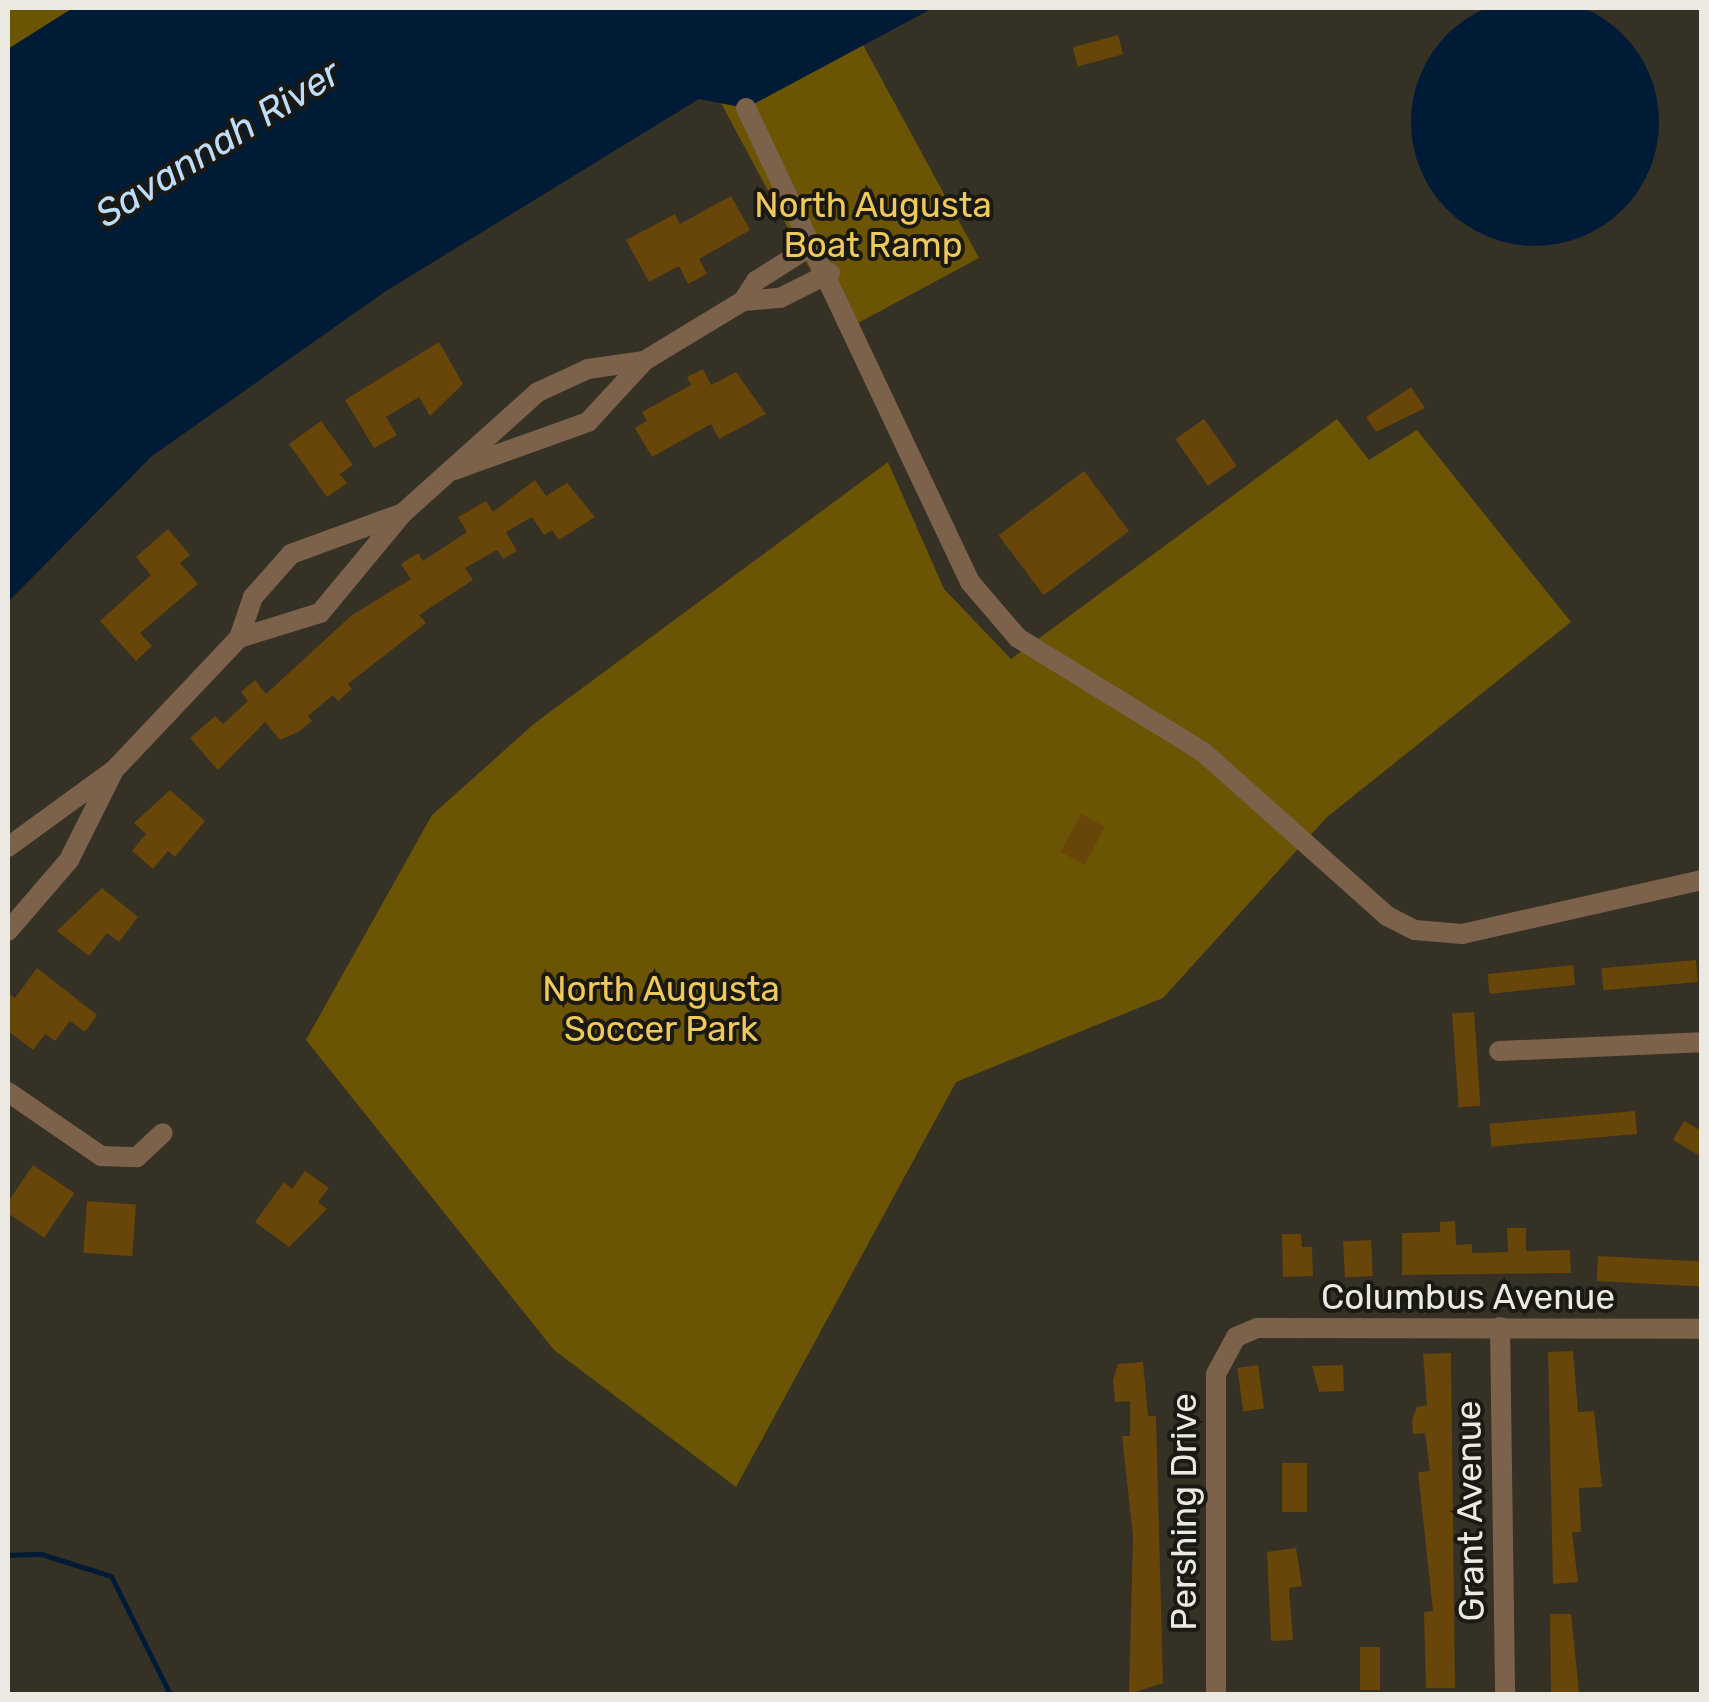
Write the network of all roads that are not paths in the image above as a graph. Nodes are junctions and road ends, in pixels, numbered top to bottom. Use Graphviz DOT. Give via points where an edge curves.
graph roads {
  1 [pos="746,108"];
  2 [pos="814,244"];
  3 [pos="830,273"];
  4 [pos="743,301"];
  5 [pos="644,361"];
  6 [pos="454,470"];
  7 [pos="403,512"];
  8 [pos="239,638"];
  9 [pos="114,770"];
  10 [pos="8,848"];
  11 [pos="1702,880"];
  12 [pos="8,931"];
  13 [pos="1702,1042"];
  14 [pos="1498,1051"];
  15 [pos="8,1092"];
  16 [pos="163,1133"];
  17 [pos="1500,1327"];
  18 [pos="1702,1329"];
  19 [pos="1236,1336"];
  20 [pos="1216,1694"];
  21 [pos="1505,1694"];
  1 -- 2 [label="street"];
  2 -- 3 [label="street"];
  2 -- 4 [label="street" via="756,281"];
  3 -- 4 [label="street" via="780,298"];
  3 -- 11 [label="street" via="983,601 1038,654 1202,751 1388,916 1431,934 1462,934"];
  4 -- 5 [label="street"];
  5 -- 6 [label="street" via="588,422"];
  5 -- 6 [label="street" via="562,376 490,429"];
  6 -- 7 [label="street"];
  7 -- 8 [label="street" via="320,613"];
  7 -- 8 [label="street" via="351,525 292,554 253,597"];
  8 -- 9 [label="street"];
  9 -- 10 [label="street"];
  9 -- 12 [label="street" via="69,860"];
  13 -- 14 [label="street"];
  15 -- 16 [label="street" via="101,1156 138,1158"];
  17 -- 18 [label="street, Columbus Avenue"];
  17 -- 19 [label="street, Columbus Avenue" via="1257,1328"];
  17 -- 21 [label="street, Grant Avenue"];
  19 -- 20 [label="street, Pershing Drive" via="1216,1374"];
}
